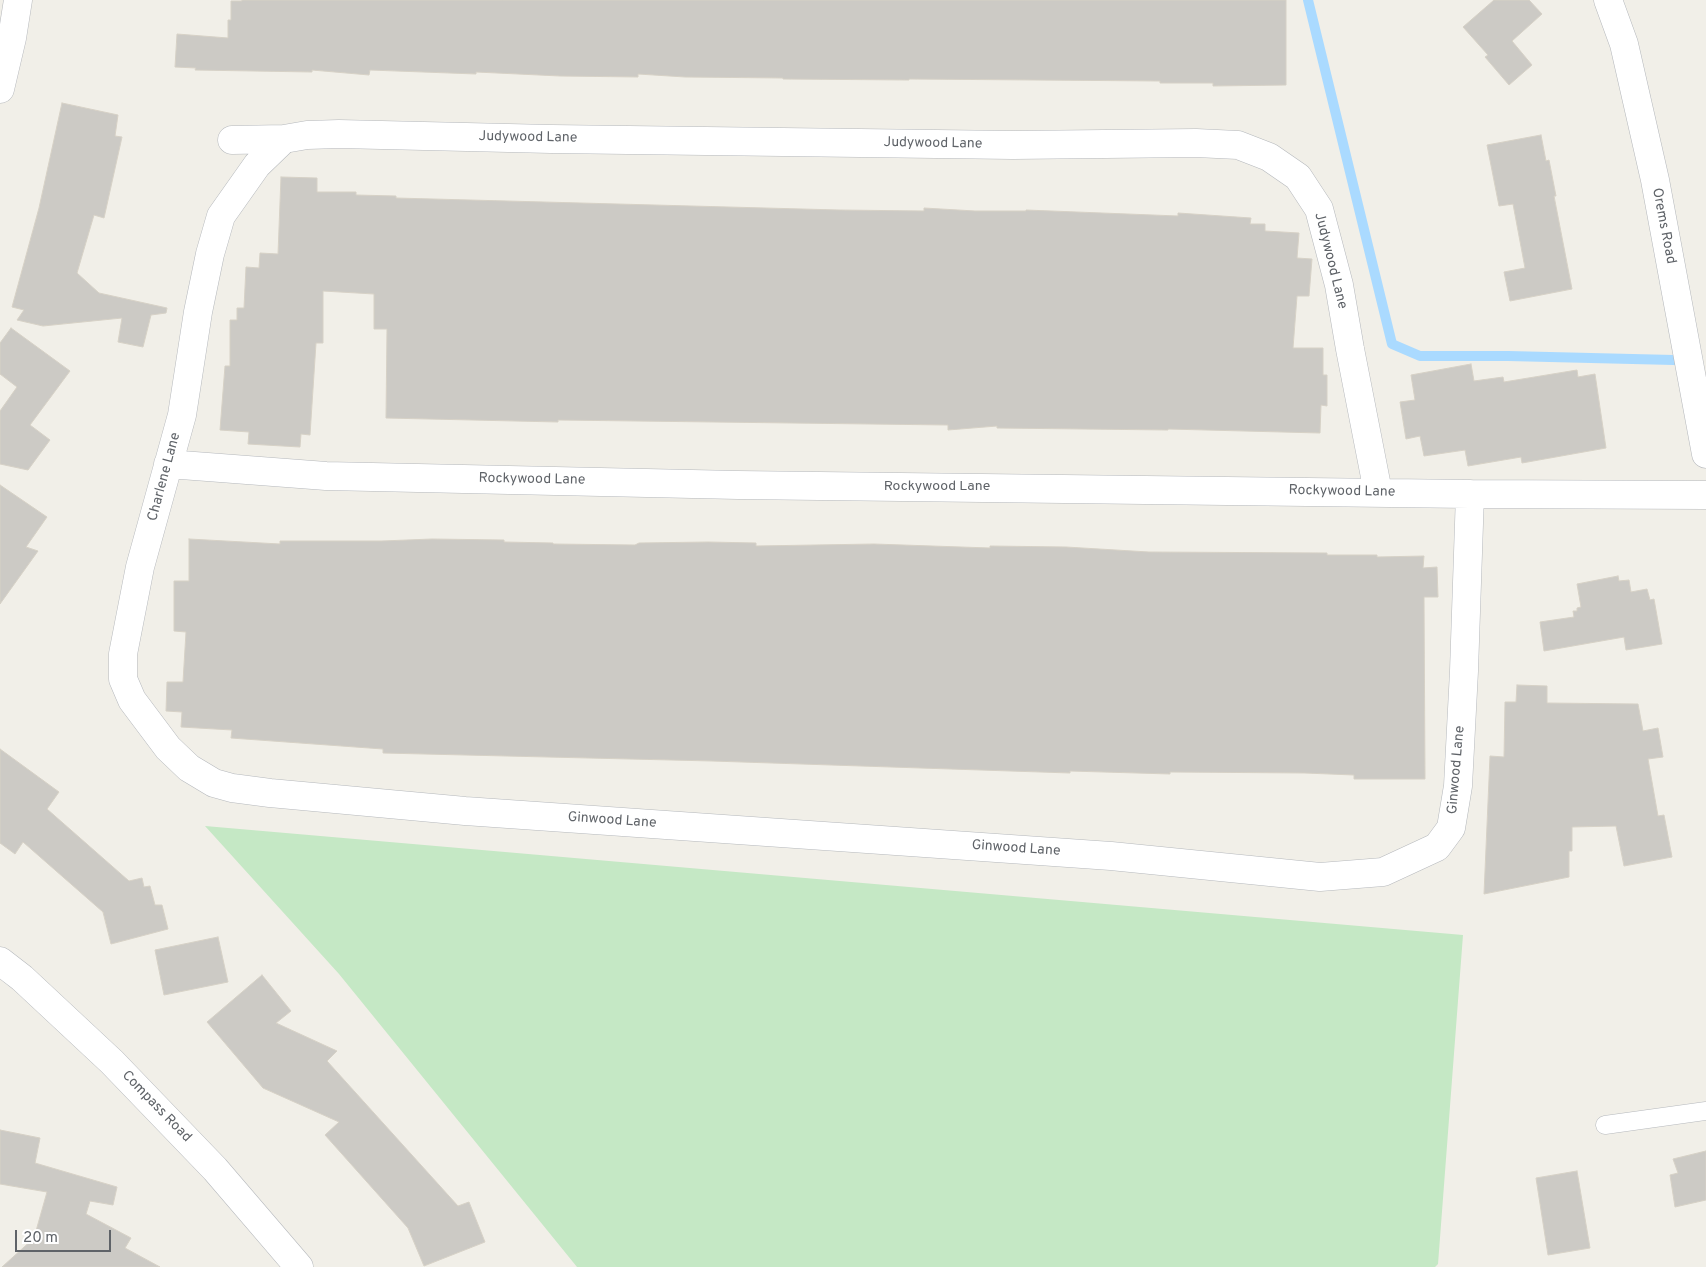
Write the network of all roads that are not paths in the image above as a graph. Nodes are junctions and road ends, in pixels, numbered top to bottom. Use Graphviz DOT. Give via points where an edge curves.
graph roads {
  1 [pos="18,0"];
  2 [pos="1608,0"];
  3 [pos="0,89"];
  4 [pos="284,139"];
  5 [pos="232,140"];
  6 [pos="1706,454"];
  7 [pos="168,464"];
  8 [pos="1378,492"];
  9 [pos="1470,494"];
  10 [pos="1706,495"];
  11 [pos="232,788"];
  12 [pos="0,960"];
  13 [pos="1706,1111"];
  14 [pos="1605,1125"];
  15 [pos="299,1267"];
  1 -- 3 [label="street"];
  2 -- 6 [label="street, Orems Road" via="1624,44 1655,180"];
  4 -- 5 [label="street, Judywood Lane"];
  4 -- 7 [label="street, Charlene Lane" via="257,165 221,216 198,312 182,415"];
  4 -- 8 [label="street, Judywood Lane" via="339,134 1004,145 1238,145 1269,157 1298,177 1319,210 1339,285"];
  7 -- 8 [label="street, Rockywood Lane" via="336,476 738,485"];
  7 -- 11 [label="street, Charlene Lane" via="127,625 122,654 123,679 132,700 168,748 199,776"];
  8 -- 9 [label="street, Rockywood Lane"];
  9 -- 10 [label="street, Rockywood Lane"];
  9 -- 11 [label="street, Ginwood Lane" via="1458,786 1451,828 1437,847 1383,872 1320,877 1110,856 465,811"];
  12 -- 15 [label="street, Compass Road" via="112,1062 215,1168"];
  13 -- 14 [label="lane"];
}
